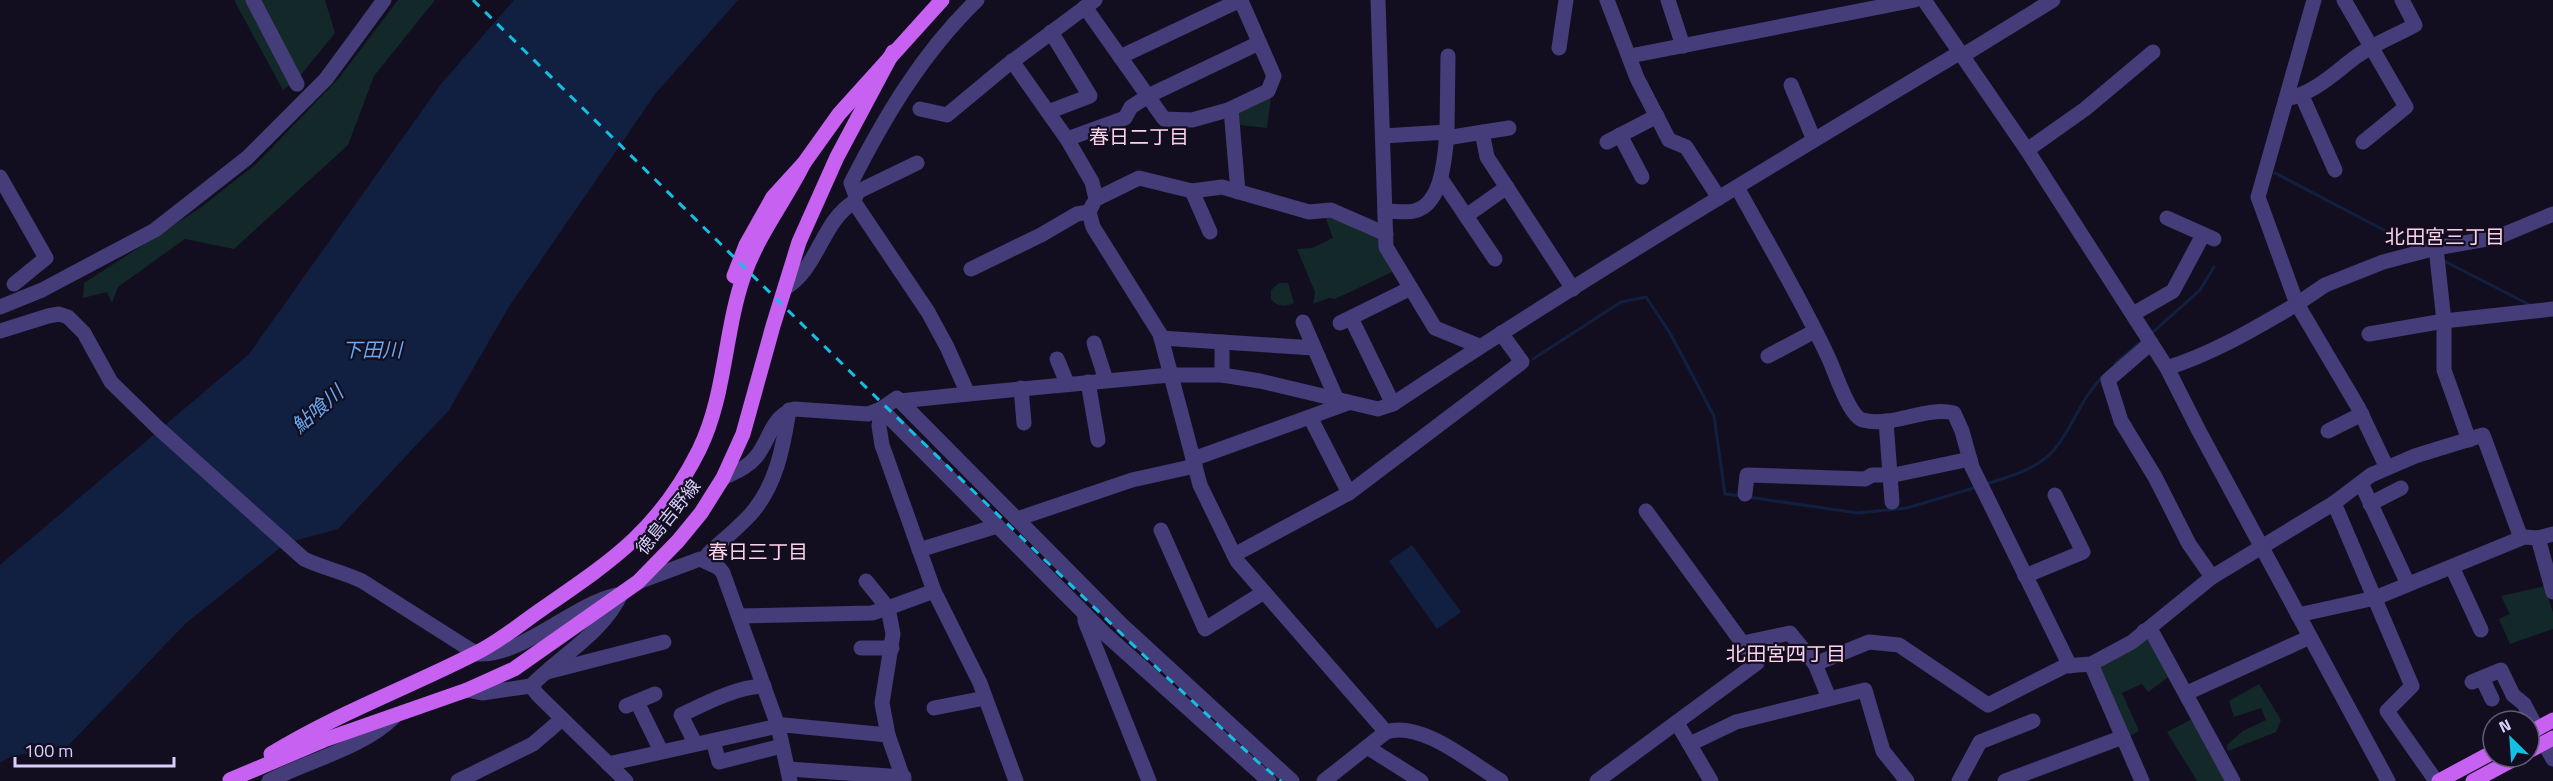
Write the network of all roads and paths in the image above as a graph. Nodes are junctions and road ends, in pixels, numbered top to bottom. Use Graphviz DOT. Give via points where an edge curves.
graph roads {
  1 [pos="253,0"];
  2 [pos="384,0"];
  3 [pos="942,0"];
  4 [pos="976,0"];
  5 [pos="1378,0"];
  6 [pos="1566,0"];
  7 [pos="1607,0"];
  8 [pos="1668,0"];
  9 [pos="1915,0"];
  10 [pos="1924,0"];
  11 [pos="2053,0"];
  12 [pos="2344,0"];
  13 [pos="2402,0"];
  14 [pos="2318,2"];
  15 [pos="1090,3"];
  16 [pos="1051,32"];
  17 [pos="1259,43"];
  18 [pos="1683,46"];
  19 [pos="1559,48"];
  20 [pos="2371,49"];
  21 [pos="893,52"];
  22 [pos="2153,52"];
  23 [pos="1961,54"];
  24 [pos="1448,56"];
  25 [pos="1630,56"];
  26 [pos="1120,57"];
  27 [pos="1012,62"];
  28 [pos="297,84"];
  29 [pos="1791,85"];
  30 [pos="1148,96"];
  31 [pos="2302,96"];
  32 [pos="2286,99"];
  33 [pos="920,109"];
  34 [pos="1231,109"];
  35 [pos="1048,112"];
  36 [pos="1657,116"];
  37 [pos="1509,128"];
  38 [pos="1482,132"];
  39 [pos="1447,135"];
  40 [pos="1383,136"];
  41 [pos="1067,139"];
  42 [pos="1814,140"];
  43 [pos="2363,142"];
  44 [pos="2027,150"];
  45 [pos="917,163"];
  46 [pos="2335,170"];
  47 [pos="0,177"];
  48 [pos="1642,177"];
  49 [pos="1441,179"];
  50 [pos="1507,187"];
  51 [pos="1737,187"];
  52 [pos="1192,191"];
  53 [pos="1238,192"];
  54 [pos="854,193"];
  55 [pos="1719,198"];
  56 [pos="1092,206"];
  57 [pos="1386,211"];
  58 [pos="2553,214"];
  59 [pos="1466,216"];
  60 [pos="2168,218"];
  61 [pos="1210,232"];
  62 [pos="1386,234"];
  63 [pos="2436,248"];
  64 [pos="1494,259"];
  65 [pos="971,268"];
  66 [pos="14,284"];
  67 [pos="785,288"];
  68 [pos="1411,288"];
  69 [pos="1574,289"];
  70 [pos="2297,304"];
  71 [pos="0,307"];
  72 [pos="2553,309"];
  73 [pos="2133,314"];
  74 [pos="2444,321"];
  75 [pos="1303,322"];
  76 [pos="0,331"];
  77 [pos="1815,331"];
  78 [pos="1501,333"];
  79 [pos="2370,334"];
  80 [pos="1161,338"];
  81 [pos="1222,342"];
  82 [pos="1094,343"];
  83 [pos="2151,344"];
  84 [pos="1479,346"];
  85 [pos="1314,348"];
  86 [pos="1768,356"];
  87 [pos="1057,359"];
  88 [pos="2167,368"];
  89 [pos="1170,375"];
  90 [pos="1222,375"];
  91 [pos="1106,380"];
  92 [pos="1088,382"];
  93 [pos="1067,383"];
  94 [pos="1021,388"];
  95 [pos="968,394"];
  96 [pos="898,399"];
  97 [pos="1342,401"];
  98 [pos="1393,404"];
  99 [pos="789,410"];
  100 [pos="881,410"];
  101 [pos="2362,414"];
  102 [pos="1310,417"];
  103 [pos="1886,421"];
  104 [pos="1024,423"];
  105 [pos="2328,431"];
  106 [pos="1098,440"];
  107 [pos="2469,440"];
  108 [pos="1970,459"];
  109 [pos="1194,463"];
  110 [pos="2387,468"];
  111 [pos="1891,475"];
  112 [pos="723,478"];
  113 [pos="2361,483"];
  114 [pos="2401,488"];
  115 [pos="1349,493"];
  116 [pos="1746,494"];
  117 [pos="2055,495"];
  118 [pos="1892,502"];
  119 [pos="2334,503"];
  120 [pos="2370,504"];
  121 [pos="1646,511"];
  122 [pos="1017,519"];
  123 [pos="997,526"];
  124 [pos="1161,530"];
  125 [pos="2545,536"];
  126 [pos="2521,538"];
  127 [pos="2261,547"];
  128 [pos="919,550"];
  129 [pos="708,554"];
  130 [pos="1234,555"];
  131 [pos="2452,567"];
  132 [pos="2025,576"];
  133 [pos="2212,577"];
  134 [pos="866,581"];
  135 [pos="638,582"];
  136 [pos="2408,584"];
  137 [pos="934,591"];
  138 [pos="1264,591"];
  139 [pos="2553,592"];
  140 [pos="621,594"];
  141 [pos="2375,598"];
  142 [pos="888,608"];
  143 [pos="1085,614"];
  144 [pos="2298,615"];
  145 [pos="740,616"];
  146 [pos="2481,630"];
  147 [pos="2145,631"];
  148 [pos="2310,637"];
  149 [pos="664,642"];
  150 [pos="1743,643"];
  151 [pos="861,648"];
  152 [pos="892,648"];
  153 [pos="477,654"];
  154 [pos="1815,664"];
  155 [pos="2091,664"];
  156 [pos="2070,666"];
  157 [pos="544,673"];
  158 [pos="531,686"];
  159 [pos="764,687"];
  160 [pos="467,690"];
  161 [pos="2187,693"];
  162 [pos="655,694"];
  163 [pos="985,698"];
  164 [pos="1828,698"];
  165 [pos="2492,699"];
  166 [pos="934,708"];
  167 [pos="2526,709"];
  168 [pos="396,715"];
  169 [pos="562,719"];
  170 [pos="2033,721"];
  171 [pos="1677,723"];
  172 [pos="777,726"];
  173 [pos="1386,732"];
  174 [pos="888,735"];
  175 [pos="2122,737"];
  176 [pos="713,741"];
  177 [pos="2548,741"];
  178 [pos="695,743"];
  179 [pos="1690,744"];
  180 [pos="782,746"];
  181 [pos="1367,747"];
  182 [pos="661,751"];
  183 [pos="2481,758"];
  184 [pos="2553,759"];
  185 [pos="608,764"];
  186 [pos="2495,769"];
  187 [pos="789,775"];
  188 [pos="1616,775"];
  189 [pos="904,779"];
  190 [pos="229,780"];
  191 [pos="269,781"];
  192 [pos="458,781"];
  193 [pos="626,781"];
  194 [pos="1016,781"];
  195 [pos="1149,781"];
  196 [pos="1269,781"];
  197 [pos="1292,781"];
  198 [pos="1324,781"];
  199 [pos="1421,781"];
  200 [pos="1501,781"];
  201 [pos="1597,781"];
  202 [pos="1712,781"];
  203 [pos="1906,781"];
  204 [pos="1959,781"];
  205 [pos="2005,781"];
  206 [pos="2142,781"];
  207 [pos="2233,781"];
  208 [pos="2388,781"];
  209 [pos="2438,781"];
  210 [pos="2472,781"];
  1 -- 28 [label="street"];
  2 -- 71 [label="street" via="326,79 247,158 155,230 42,290"];
  3 -- 21 [label="main road, 徳島吉野線"];
  4 -- 54 [label="street" via="948,28 877,131"];
  5 -- 40 [label="street"];
  6 -- 19 [label="street"];
  7 -- 25 [label="street"];
  8 -- 18 [label="street"];
  9 -- 18 [label="street"];
  10 -- 23 [label="street"];
  11 -- 23 [label="street"];
  12 -- 20 [label="street"];
  13 -- 20 [label="street" via="2415,25"];
  14 -- 32 [label="street"];
  15 -- 16 [label="street"];
  15 -- 26 [label="street"];
  16 -- 27 [label="street"];
  16 -- 35 [label="street" via="1090,96"];
  17 -- 26 [label="street" via="1242,3 1234,3"];
  17 -- 30 [label="street"];
  17 -- 34 [label="street" via="1274,76 1268,91"];
  18 -- 25 [label="street"];
  20 -- 31 [label="street"];
  20 -- 43 [label="street" via="2406,107"];
  21 -- 67 [label="main road, 徳島吉野線" via="814,204"];
  21 -- 153 [label="main road, 徳島吉野線" via="839,114 759,219 735,270 717,398 700,448 685,476 655,519 631,544"];
  22 -- 44 [label="street" via="2085,110"];
  23 -- 42 [label="street"];
  23 -- 44 [label="street"];
  24 -- 39 [label="street"];
  25 -- 36 [label="street"];
  26 -- 30 [label="street"];
  27 -- 33 [label="street" via="947,115"];
  27 -- 35 [label="street"];
  29 -- 42 [label="street"];
  30 -- 34 [label="street" via="1164,119 1192,120"];
  30 -- 41 [label="street" via="1131,106 1125,118"];
  31 -- 32 [label="street"];
  31 -- 46 [label="street"];
  32 -- 70 [label="street" via="2258,197"];
  34 -- 53 [label="street"];
  35 -- 41 [label="street"];
  36 -- 48 [label="street" via="1614,138"];
  36 -- 55 [label="street" via="1669,140 1686,147"];
  37 -- 38 [label="street"];
  38 -- 39 [label="street"];
  38 -- 50 [label="street" via="1488,157"];
  39 -- 40 [label="street"];
  39 -- 49 [label="street"];
  40 -- 57 [label="street"];
  41 -- 56 [label="street" via="1092,182"];
  42 -- 51 [label="street"];
  44 -- 73 [label="street"];
  45 -- 54 [label="street"];
  47 -- 66 [label="street" via="46,258"];
  49 -- 57 [label="street" via="1426,206 1414,211"];
  49 -- 59 [label="street"];
  50 -- 59 [label="street"];
  50 -- 69 [label="street"];
  51 -- 55 [label="street"];
  51 -- 77 [label="street"];
  52 -- 53 [label="street" via="1222,187"];
  52 -- 56 [label="street" via="1139,178"];
  52 -- 61 [label="street"];
  53 -- 62 [label="street" via="1309,212 1331,210"];
  54 -- 67 [label="street" via="817,234 804,270"];
  54 -- 95 [label="street" via="928,312"];
  55 -- 69 [label="street"];
  56 -- 65 [label="street"];
  56 -- 80 [label="street" via="1093,227"];
  57 -- 62 [label="street"];
  58 -- 63 [label="street" via="2498,237"];
  59 -- 64 [label="street"];
  60 -- 73 [label="street" via="2209,237 2173,291"];
  62 -- 68 [label="street" via="1386,247"];
  63 -- 70 [label="street" via="2355,272 2325,285"];
  63 -- 74 [label="street"];
  67 -- 112 [label="main road, 徳島吉野線" via="750,414"];
  68 -- 84 [label="street" via="1435,328"];
  68 -- 98 [label="street" via="1345,320"];
  69 -- 78 [label="street"];
  70 -- 88 [label="street" via="2226,345"];
  70 -- 101 [label="street"];
  72 -- 74 [label="street"];
  73 -- 83 [label="street"];
  74 -- 79 [label="street"];
  74 -- 107 [label="street" via="2444,370"];
  75 -- 85 [label="street"];
  76 -- 153 [label="street" via="48,316 68,317 84,333 111,382 304,559 362,581"];
  77 -- 86 [label="street"];
  77 -- 103 [label="street" via="1853,413 1862,420"];
  78 -- 84 [label="street"];
  78 -- 115 [label="street" via="1522,362"];
  80 -- 81 [label="street"];
  80 -- 89 [label="street"];
  81 -- 85 [label="street"];
  81 -- 90 [label="street"];
  82 -- 91 [label="street"];
  83 -- 88 [label="street"];
  83 -- 133 [label="street" via="2108,380 2121,421 2167,498 2189,544"];
  84 -- 98 [label="street"];
  85 -- 97 [label="street"];
  87 -- 93 [label="street"];
  88 -- 127 [label="street"];
  89 -- 90 [label="street"];
  89 -- 91 [label="street"];
  89 -- 109 [label="street"];
  90 -- 97 [label="street"];
  91 -- 92 [label="street"];
  92 -- 93 [label="street"];
  92 -- 106 [label="street"];
  93 -- 94 [label="street"];
  94 -- 95 [label="street"];
  94 -- 104 [label="street"];
  95 -- 96 [label="street"];
  96 -- 100 [label="street"];
  96 -- 122 [label="street"];
  97 -- 98 [label="street" via="1378,409"];
  97 -- 102 [label="street"];
  99 -- 100 [label="street" via="868,414"];
  99 -- 112 [label="street" via="776,419 756,457"];
  99 -- 129 [label="street" via="774,478 751,513"];
  100 -- 123 [label="street"];
  100 -- 128 [label="street" via="882,445"];
  101 -- 105 [label="street"];
  101 -- 110 [label="street"];
  102 -- 109 [label="street"];
  102 -- 115 [label="street"];
  103 -- 108 [label="street" via="1942,410 1954,413"];
  103 -- 111 [label="street"];
  107 -- 110 [label="street"];
  107 -- 126 [label="street" via="2482,435"];
  108 -- 111 [label="street"];
  108 -- 132 [label="street"];
  109 -- 122 [label="street"];
  109 -- 130 [label="street" via="1200,485"];
  110 -- 113 [label="street"];
  111 -- 116 [label="street" via="1865,479 1747,475"];
  111 -- 118 [label="street"];
  112 -- 135 [label="main road, 徳島吉野線" via="701,513"];
  113 -- 119 [label="street"];
  113 -- 120 [label="street"];
  114 -- 120 [label="street"];
  115 -- 130 [label="street"];
  117 -- 132 [label="street" via="2083,552"];
  119 -- 127 [label="street"];
  119 -- 141 [label="street"];
  120 -- 136 [label="street"];
  121 -- 150 [label="street"];
  122 -- 197 [label="street" via="1122,625"];
  123 -- 128 [label="street"];
  123 -- 143 [label="street"];
  124 -- 138 [label="street" via="1205,629"];
  125 -- 126 [label="street"];
  125 -- 139 [label="street"];
  126 -- 131 [label="street"];
  127 -- 133 [label="street"];
  127 -- 144 [label="street"];
  128 -- 137 [label="street"];
  130 -- 138 [label="street"];
  131 -- 136 [label="street"];
  131 -- 146 [label="street"];
  132 -- 156 [label="street"];
  133 -- 147 [label="street"];
  134 -- 142 [label="street"];
  135 -- 140 [label="main road, 徳島吉野線"];
  135 -- 145 [label="street" via="704,559 721,570"];
  136 -- 141 [label="street"];
  137 -- 142 [label="street"];
  137 -- 163 [label="street"];
  138 -- 173 [label="street"];
  140 -- 153 [label="street" via="496,652"];
  140 -- 157 [label="street" via="613,611 595,631"];
  140 -- 160 [label="main road, 徳島吉野線" via="529,660"];
  141 -- 144 [label="street"];
  141 -- 209 [label="street" via="2412,686 2387,711"];
  142 -- 145 [label="street" via="872,613"];
  142 -- 152 [label="street"];
  143 -- 195 [label="street"];
  143 -- 196 [label="street"];
  144 -- 148 [label="street"];
  145 -- 159 [label="street"];
  147 -- 155 [label="street"];
  147 -- 161 [label="street" via="2152,632"];
  148 -- 161 [label="street"];
  148 -- 208 [label="street"];
  149 -- 157 [label="street"];
  150 -- 154 [label="street" via="1790,633"];
  150 -- 171 [label="street" via="1757,663"];
  151 -- 152 [label="street"];
  152 -- 174 [label="street" via="882,703"];
  153 -- 190 [label="main road, 徳島吉野線" via="318,727"];
  154 -- 156 [label="street" via="1869,642 1899,645 1988,705"];
  154 -- 164 [label="street"];
  155 -- 156 [label="street"];
  155 -- 175 [label="street"];
  157 -- 158 [label="street"];
  158 -- 160 [label="street" via="482,693"];
  158 -- 169 [label="street"];
  159 -- 172 [label="street"];
  159 -- 178 [label="street" via="709,702 681,715"];
  160 -- 168 [label="main road, 徳島吉野線"];
  161 -- 207 [label="street"];
  162 -- 182 [label="street" via="632,704"];
  163 -- 166 [label="street"];
  163 -- 194 [label="street"];
  164 -- 179 [label="street" via="1736,722"];
  164 -- 203 [label="street" via="1865,690 1883,751"];
  165 -- 167 [label="street" via="2477,680 2501,670 2513,695"];
  168 -- 190 [label="main road, 徳島吉野線"];
  168 -- 191 [label="street" via="352,744"];
  169 -- 185 [label="street"];
  169 -- 192 [label="street" via="533,744"];
  170 -- 204 [label="street" via="1980,742"];
  171 -- 179 [label="street"];
  171 -- 188 [label="street"];
  172 -- 174 [label="street"];
  172 -- 176 [label="street"];
  172 -- 180 [label="street"];
  173 -- 181 [label="street"];
  173 -- 200 [label="street" via="1397,728 1424,734"];
  174 -- 189 [label="street"];
  175 -- 205 [label="street"];
  175 -- 206 [label="street"];
  176 -- 178 [label="street"];
  176 -- 180 [label="street" via="719,762"];
  177 -- 184 [label="street"];
  178 -- 182 [label="street"];
  179 -- 202 [label="street"];
  180 -- 187 [label="street"];
  181 -- 198 [label="street"];
  181 -- 199 [label="street"];
  182 -- 185 [label="street"];
  183 -- 209 [label="main road"];
  185 -- 193 [label="street"];
  186 -- 210 [label="main road"];
  187 -- 189 [label="street"];
  188 -- 201 [label="street"];
}
